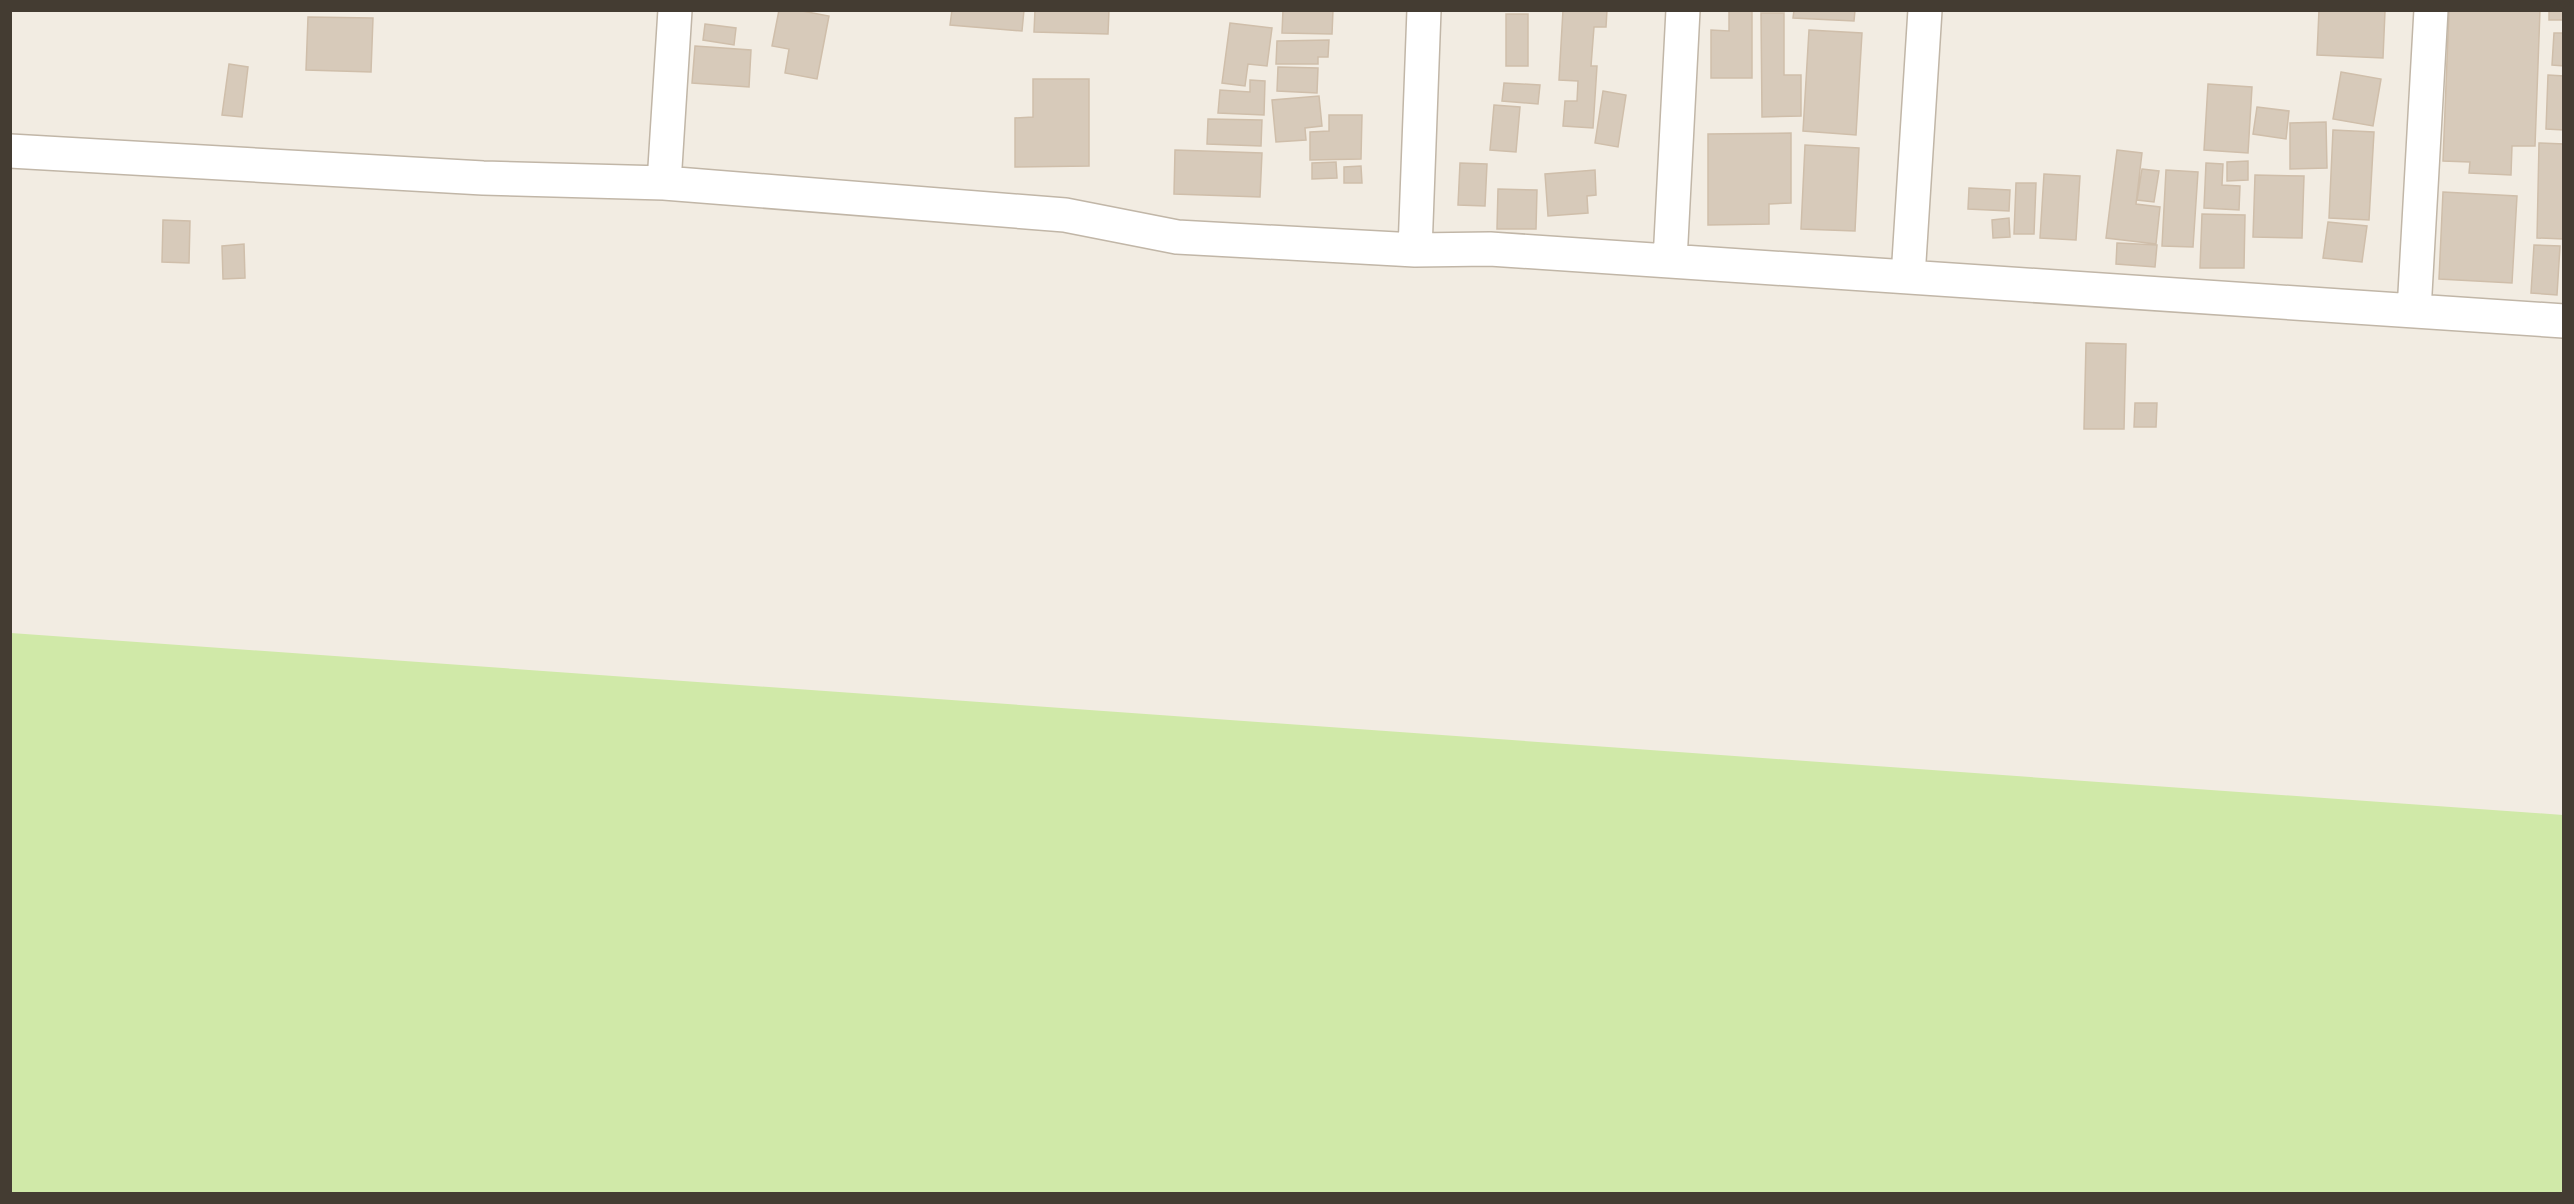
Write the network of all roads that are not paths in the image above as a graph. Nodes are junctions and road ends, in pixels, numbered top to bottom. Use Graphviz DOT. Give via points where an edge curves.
graph roads {
  1 [pos="675,10"];
  2 [pos="1424,10"];
  3 [pos="1683,10"];
  4 [pos="1925,10"];
  5 [pos="2431,10"];
  6 [pos="10,151"];
  7 [pos="664,183"];
  8 [pos="1415,250"];
  9 [pos="1670,261"];
  10 [pos="1908,277"];
  11 [pos="2414,311"];
  12 [pos="2564,321"];
  1 -- 7 [label="street"];
  2 -- 8 [label="street"];
  3 -- 9 [label="street"];
  4 -- 10 [label="street"];
  5 -- 11 [label="street"];
  6 -- 7 [label="street" via="483,178"];
  7 -- 8 [label="street" via="1065,215 1177,237"];
  8 -- 9 [label="street" via="1490,249"];
  9 -- 10 [label="street"];
  10 -- 11 [label="street"];
  11 -- 12 [label="street"];
}
